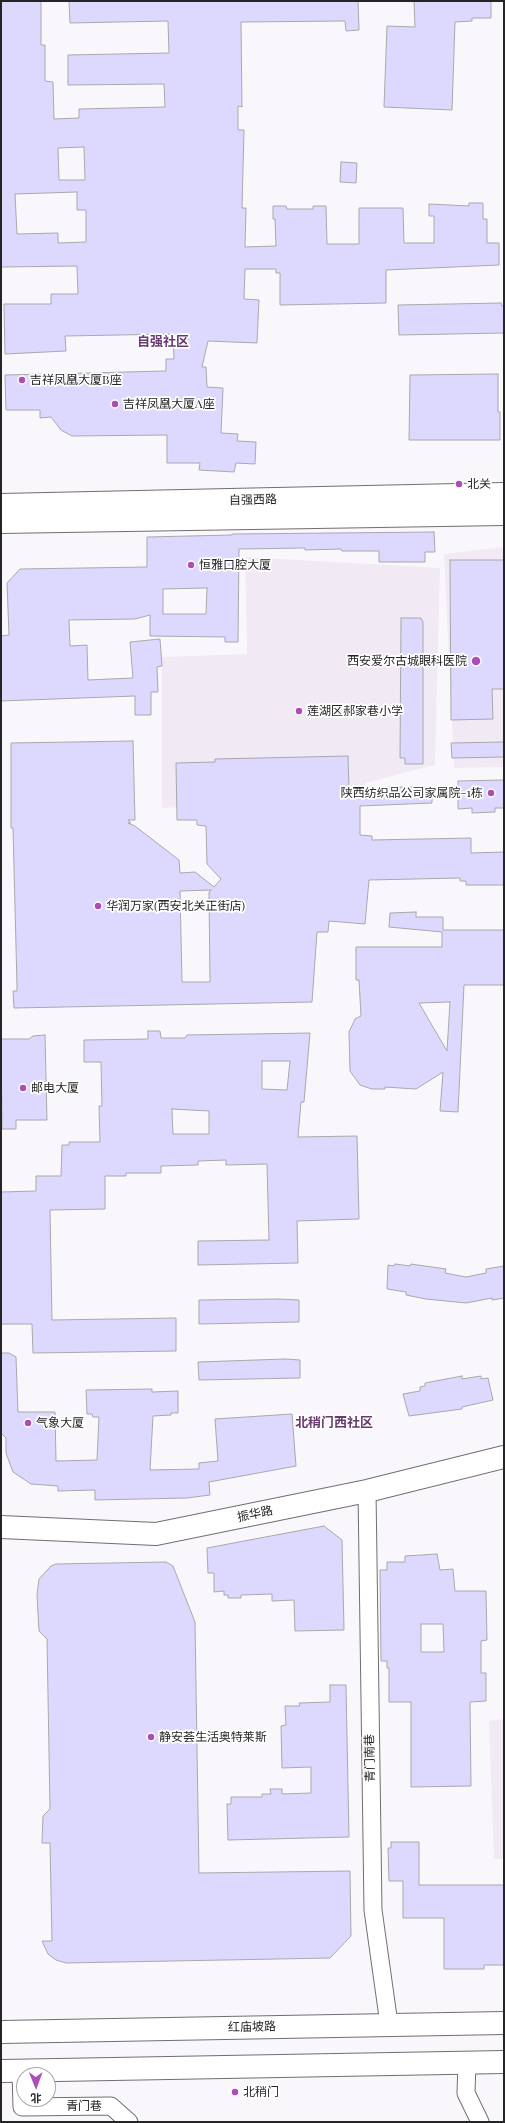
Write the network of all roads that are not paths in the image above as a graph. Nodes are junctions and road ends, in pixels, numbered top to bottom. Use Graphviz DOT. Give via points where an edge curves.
graph roads {
  1 [pos="504,494"];
  2 [pos="1,505"];
  3 [pos="504,514"];
  4 [pos="1,522"];
  5 [pos="504,1457"];
  6 [pos="366,1491"];
  7 [pos="1,1527"];
  8 [pos="504,2023"];
  9 [pos="389,2024"];
  10 [pos="1,2032"];
  11 [pos="504,2062"];
  12 [pos="467,2063"];
  13 [pos="11,2071"];
  14 [pos="129,2122"];
  15 [pos="480,2122"];
  1 -- 2 [label="main road, 自强西路"];
  3 -- 4 [label="main road, 自强西路"];
  5 -- 6 [label="main road, 振华路"];
  6 -- 7 [label="main road, 振华路" via="156,1534"];
  6 -- 9 [label="street, 青门南巷" via="373,1910"];
  8 -- 9 [label="main road, 红庙坡路"];
  9 -- 10 [label="main road, 红庙坡路"];
  11 -- 12 [label="main road"];
  12 -- 13 [label="main road"];
  12 -- 15 [label="street" via="466,2093"];
  13 -- 14 [label="street, 青门巷" via="22,2107 111,2106"];
}
